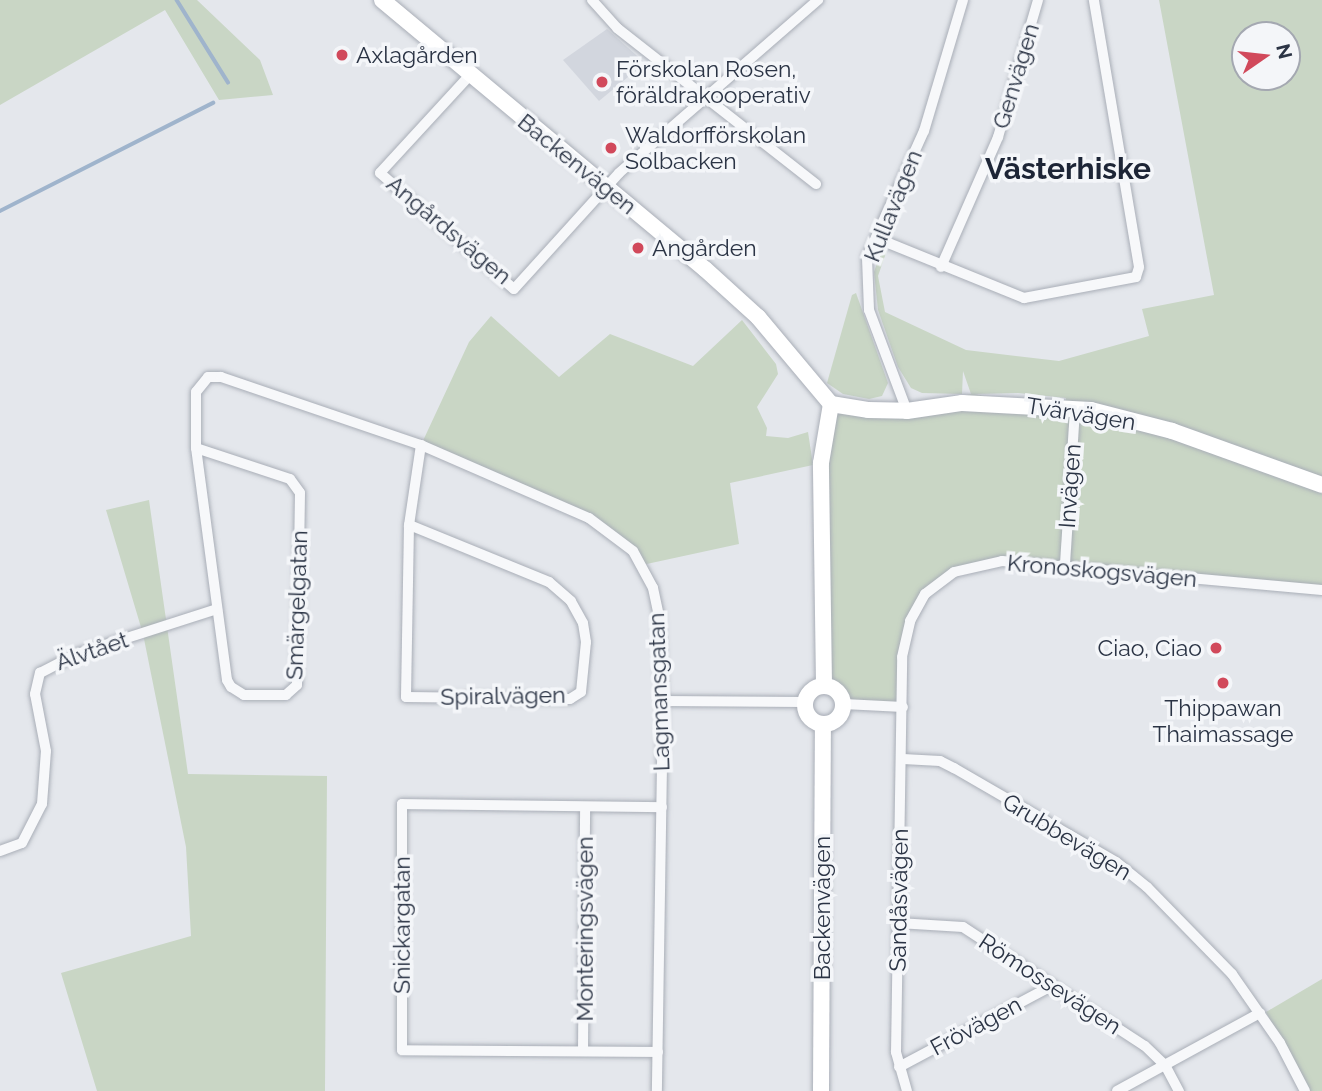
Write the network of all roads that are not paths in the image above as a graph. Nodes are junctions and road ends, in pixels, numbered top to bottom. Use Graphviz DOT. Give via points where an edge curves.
graph roads {
  1 [pos="592,0"];
  2 [pos="818,0"];
  3 [pos="963,0"];
  4 [pos="1038,0"];
  5 [pos="1094,0"];
  6 [pos="387,2"];
  7 [pos="470,75"];
  8 [pos="706,99"];
  9 [pos="816,184"];
  10 [pos="605,186"];
  11 [pos="876,239"];
  12 [pos="941,267"];
  13 [pos="208,377"];
  14 [pos="831,404"];
  15 [pos="1075,409"];
  16 [pos="907,411"];
  17 [pos="421,445"];
  18 [pos="196,447"];
  19 [pos="1322,485"];
  20 [pos="409,526"];
  21 [pos="1065,564"];
  22 [pos="1322,590"];
  23 [pos="217,609"];
  24 [pos="824,685"];
  25 [pos="663,701"];
  26 [pos="804,702"];
  27 [pos="844,704"];
  28 [pos="903,707"];
  29 [pos="823,724"];
  30 [pos="903,759"];
  31 [pos="586,807"];
  32 [pos="662,807"];
  33 [pos="0,851"];
  34 [pos="898,923"];
  35 [pos="1053,985"];
  36 [pos="1260,1013"];
  37 [pos="583,1051"];
  38 [pos="658,1052"];
  39 [pos="1166,1065"];
  40 [pos="899,1067"];
  41 [pos="657,1091"];
  42 [pos="821,1091"];
  43 [pos="907,1091"];
  44 [pos="1117,1091"];
  45 [pos="1179,1091"];
  46 [pos="1305,1091"];
  1 -- 8 [label="street" via="617,28"];
  2 -- 8 [label="street"];
  3 -- 11 [label="street, Kullavägen" via="924,131"];
  4 -- 12 [label="street, Genvägen" via="998,137"];
  5 -- 12 [label="street" via="1139,267 1136,277 1024,298"];
  6 -- 7 [label="street, Backenvägen"];
  7 -- 10 [label="street, Backenvägen"];
  7 -- 10 [label="street, Angårdsvägen" via="380,173 514,289"];
  8 -- 9 [label="street"];
  8 -- 10 [label="street"];
  10 -- 14 [label="street, Backenvägen" via="758,317"];
  11 -- 12 [label="street"];
  11 -- 16 [label="street, Kullavägen" via="867,257 869,310"];
  13 -- 17 [label="street, Lagmansgatan" via="221,377"];
  13 -- 18 [label="street, Smärgelgatan" via="196,392"];
  14 -- 16 [label="street, Tvärvägen"];
  14 -- 24 [label="street" via="821,463"];
  15 -- 16 [label="street, Tvärvägen" via="962,403"];
  15 -- 19 [label="street, Tvärvägen" via="1120,415"];
  15 -- 21 [label="street, Invägen"];
  17 -- 20 [label="street, Spiralvägen"];
  17 -- 25 [label="street, Lagmansgatan" via="589,518 633,551 653,588 659,617"];
  18 -- 23 [label="street, Smärgelgatan"];
  18 -- 23 [label="street, Smärgelgatan" via="299,487 295,690 286,695 244,695 230,687"];
  20 -- 20 [label="street, Spiralvägen" via="549,582 571,601 583,623 586,642 581,692 570,699 406,697"];
  21 -- 22 [label="street, Kronoskogsvägen"];
  21 -- 28 [label="street, Kronoskogsvägen" via="984,563 954,572 933,587 918,604 907,630"];
  23 -- 33 [label="street, Älvtået" via="77,654 40,673 34,694 46,751 42,804 22,843"];
  24 -- 26 [label="street" via="811,690"];
  24 -- 27 [label="street" via="836,689"];
  25 -- 26 [label="street"];
  25 -- 32 [label="street, Lagmansgatan"];
  26 -- 29 [label="street" via="809,717"];
  27 -- 28 [label="street"];
  27 -- 29 [label="street" via="838,719"];
  28 -- 30 [label="street, Sandåsvägen"];
  29 -- 42 [label="street, Backenvägen"];
  30 -- 34 [label="street, Sandåsvägen"];
  30 -- 36 [label="street, Grubbevägen" via="940,761 1116,862 1190,928"];
  31 -- 32 [label="street, Snickargatan"];
  31 -- 37 [label="street, Monteringsvägen"];
  31 -- 37 [label="street, Snickargatan" via="402,804 402,1050"];
  32 -- 38 [label="street, Lagmansgatan"];
  34 -- 35 [label="street, Römossevägen" via="959,926"];
  34 -- 40 [label="street, Sandåsvägen"];
  35 -- 39 [label="street, Römossevägen"];
  35 -- 40 [label="street, Frövägen"];
  36 -- 39 [label="street"];
  36 -- 46 [label="street, Grubbevägen"];
  37 -- 38 [label="street, Snickargatan"];
  38 -- 41 [label="street, Lagmansgatan"];
  39 -- 44 [label="street"];
  39 -- 45 [label="street, Römossevägen"];
  40 -- 43 [label="street, Sandåsvägen"];
}
